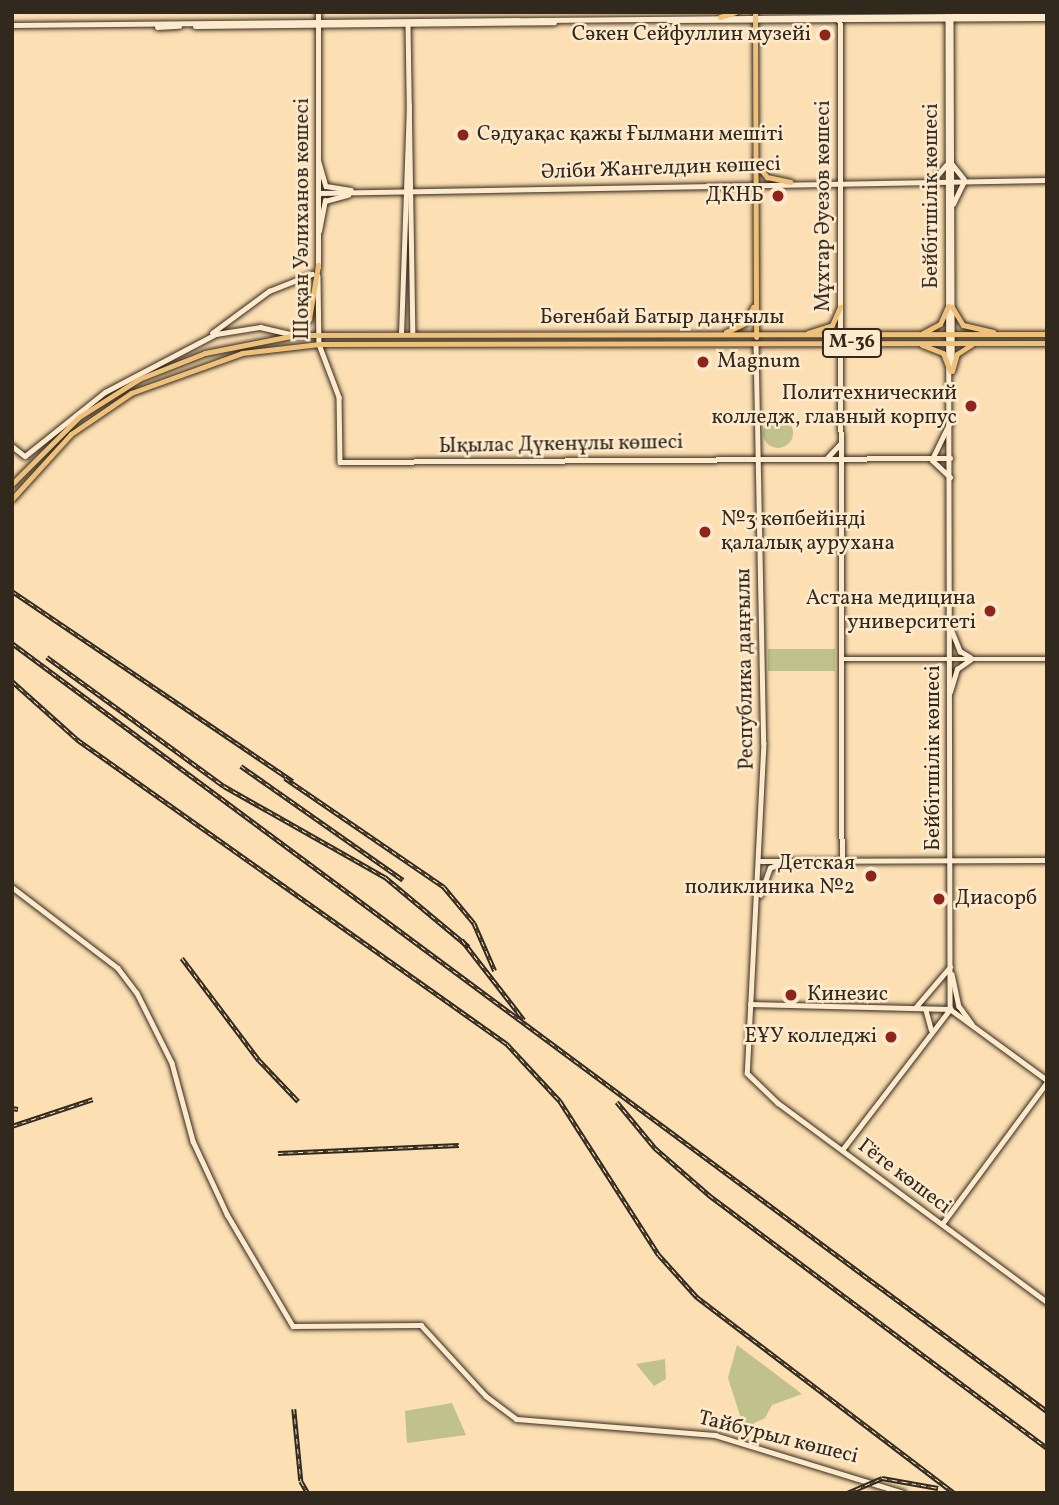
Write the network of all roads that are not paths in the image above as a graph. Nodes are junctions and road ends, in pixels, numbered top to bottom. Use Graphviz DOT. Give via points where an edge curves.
graph roads {
  1 [pos="318,12"];
  2 [pos="735,12"];
  3 [pos="949,15"];
  4 [pos="755,16"];
  5 [pos="840,16"];
  6 [pos="720,17"];
  7 [pos="1047,17"];
  8 [pos="408,22"];
  9 [pos="317,24"];
  10 [pos="12,26"];
  11 [pos="948,153"];
  12 [pos="318,156"];
  13 [pos="754,161"];
  14 [pos="951,162"];
  15 [pos="840,180"];
  16 [pos="933,180"];
  17 [pos="949,180"];
  18 [pos="966,180"];
  19 [pos="1047,180"];
  20 [pos="790,182"];
  21 [pos="754,183"];
  22 [pos="362,192"];
  23 [pos="407,192"];
  24 [pos="318,193"];
  25 [pos="951,208"];
  26 [pos="318,233"];
  27 [pos="318,265"];
  28 [pos="312,274"];
  29 [pos="755,304"];
  30 [pos="840,307"];
  31 [pos="950,307"];
  32 [pos="407,309"];
  33 [pos="319,334"];
  34 [pos="401,334"];
  35 [pos="412,334"];
  36 [pos="715,334"];
  37 [pos="757,334"];
  38 [pos="802,334"];
  39 [pos="840,334"];
  40 [pos="999,334"];
  41 [pos="1047,334"];
  42 [pos="296,335"];
  43 [pos="918,335"];
  44 [pos="950,335"];
  45 [pos="203,340"];
  46 [pos="840,343"];
  47 [pos="916,343"];
  48 [pos="950,343"];
  49 [pos="976,343"];
  50 [pos="1047,343"];
  51 [pos="319,344"];
  52 [pos="756,344"];
  53 [pos="951,371"];
  54 [pos="950,421"];
  55 [pos="841,442"];
  56 [pos="12,446"];
  57 [pos="826,458"];
  58 [pos="841,458"];
  59 [pos="925,458"];
  60 [pos="933,458"];
  61 [pos="950,458"];
  62 [pos="758,459"];
  63 [pos="340,462"];
  64 [pos="950,477"];
  65 [pos="12,484"];
  66 [pos="12,499"];
  67 [pos="950,625"];
  68 [pos="842,659"];
  69 [pos="950,659"];
  70 [pos="971,659"];
  71 [pos="981,659"];
  72 [pos="1047,659"];
  73 [pos="950,693"];
  74 [pos="1047,860"];
  75 [pos="761,861"];
  76 [pos="842,861"];
  77 [pos="789,862"];
  78 [pos="950,862"];
  79 [pos="12,887"];
  80 [pos="758,903"];
  81 [pos="950,967"];
  82 [pos="750,1004"];
  83 [pos="915,1007"];
  84 [pos="950,1009"];
  85 [pos="974,1027"];
  86 [pos="924,1040"];
  87 [pos="747,1073"];
  88 [pos="1047,1081"];
  89 [pos="842,1150"];
  90 [pos="942,1224"];
  91 [pos="1045,1301"];
  92 [pos="903,1493"];
  1 -- 9 [label="main road, Шоқан Уәлиханов көшесі"];
  2 -- 6 [label="main road"];
  3 -- 5 [label="main road"];
  3 -- 7 [label="main road"];
  3 -- 11 [label="main road, Бейбітшілік көшесі"];
  3 -- 14 [label="main road, Бейбітшілік көшесі"];
  4 -- 5 [label="main road"];
  4 -- 6 [label="main road"];
  4 -- 8 [label="main road"];
  4 -- 13 [label="main road, Республика даңғылы"];
  5 -- 15 [label="main road, Мұхтар Әуезов көшесі"];
  6 -- 8 [label="main road"];
  8 -- 9 [label="main road"];
  8 -- 23 [label="main road"];
  9 -- 10 [label="main road"];
  9 -- 12 [label="main road, Шоқан Уәлиханов көшесі"];
  11 -- 16 [label="main road" via="941,175"];
  11 -- 17 [label="main road, Бейбітшілік көшесі"];
  12 -- 22 [label="main road" via="326,186"];
  12 -- 24 [label="main road, Шоқан Уәлиханов көшесі"];
  13 -- 20 [label="main road" via="767,177"];
  13 -- 21 [label="main road, Республика даңғылы"];
  14 -- 17 [label="main road, Бейбітшілік көшесі"];
  14 -- 18 [label="main road"];
  15 -- 16 [label="main road, Әліби Жангелдин көшесі"];
  15 -- 20 [label="main road, Әліби Жангелдин көшесі"];
  15 -- 30 [label="main road, Мұхтар Әуезов көшесі"];
  16 -- 17 [label="main road, Әліби Жангелдин көшесі"];
  17 -- 18 [label="main road, Әліби Жангелдин көшесі"];
  17 -- 25 [label="main road, Бейбітшілік көшесі"];
  17 -- 31 [label="main road, Бейбітшілік көшесі"];
  18 -- 19 [label="main road, Әліби Жангелдин көшесі"];
  18 -- 25 [label="main road"];
  20 -- 21 [label="main road, Әліби Жангелдин көшесі"];
  21 -- 23 [label="main road, Әліби Жангелдин көшесі"];
  21 -- 29 [label="main road, Республика даңғылы"];
  22 -- 23 [label="main road, Әліби Жангелдин көшесі"];
  22 -- 24 [label="main road, Әліби Жангелдин көшесі"];
  22 -- 26 [label="main road" via="325,201"];
  23 -- 32 [label="main road"];
  24 -- 26 [label="main road, Шоқан Уәлиханов көшесі"];
  25 -- 31 [label="main road, Бейбітшілік көшесі"];
  26 -- 27 [label="main road, Шоқан Уәлиханов көшесі"];
  27 -- 28 [label="main road"];
  27 -- 33 [label="main road, Шоқан Уәлиханов көшесі"];
  28 -- 42 [label="main road" via="309,319"];
  28 -- 45 [label="main road" via="269,291"];
  29 -- 36 [label="main road" via="746,323"];
  29 -- 37 [label="main road, Республика даңғылы"];
  30 -- 38 [label="main road" via="830,326"];
  30 -- 39 [label="main road, Мұхтар Әуезов көшесі"];
  31 -- 40 [label="main road" via="969,328"];
  31 -- 43 [label="main road" via="940,324"];
  31 -- 44 [label="main road, Бейбітшілік көшесі"];
  32 -- 34 [label="main road"];
  32 -- 35 [label="main road"];
  33 -- 34 [label="main road, Бөгенбай Батыр даңғылы"];
  33 -- 42 [label="main road, Бөгенбай Батыр даңғылы"];
  33 -- 51 [label="main road, Шоқан Уәлиханов көшесі"];
  34 -- 35 [label="main road, Бөгенбай Батыр даңғылы"];
  35 -- 36 [label="main road, Бөгенбай Батыр даңғылы"];
  36 -- 37 [label="main road, Бөгенбай Батыр даңғылы"];
  37 -- 38 [label="main road, Бөгенбай Батыр даңғылы / M-36"];
  37 -- 52 [label="main road, Республика даңғылы"];
  38 -- 39 [label="main road, Бөгенбай Батыр даңғылы / M-36"];
  39 -- 43 [label="main road, Бөгенбай Батыр даңғылы / M-36"];
  39 -- 46 [label="main road, Мұхтар Әуезов көшесі"];
  40 -- 41 [label="main road, Бөгенбай Батыр даңғылы / M-36"];
  40 -- 44 [label="main road, Бөгенбай Батыр даңғылы / M-36"];
  42 -- 45 [label="main road" via="247,328"];
  42 -- 65 [label="main road, Бөгенбай Батыр даңғылы" via="205,353 139,379 64,429"];
  43 -- 44 [label="main road, Бөгенбай Батыр даңғылы / M-36"];
  44 -- 48 [label="main road, Бейбітшілік көшесі"];
  45 -- 56 [label="main road" via="105,392 26,456"];
  46 -- 47 [label="main road, Бөгенбай Батыр даңғылы / M-36"];
  46 -- 52 [label="main road, Бөгенбай Батыр даңғылы / M-36"];
  46 -- 55 [label="main road, Мұхтар Әуезов көшесі"];
  47 -- 48 [label="main road, Бөгенбай Батыр даңғылы / M-36"];
  47 -- 53 [label="main road" via="938,350"];
  48 -- 49 [label="main road, Бөгенбай Батыр даңғылы / M-36"];
  48 -- 53 [label="main road, Бейбітшілік көшесі"];
  49 -- 50 [label="main road, Бөгенбай Батыр даңғылы / M-36"];
  49 -- 53 [label="main road" via="960,349"];
  51 -- 52 [label="main road, Бөгенбай Батыр даңғылы"];
  51 -- 63 [label="main road, Шоқан Уәлиханов көшесі" via="339,397"];
  51 -- 66 [label="main road, Бөгенбай Батыр даңғылы" via="207,361 131,393 72,434"];
  52 -- 62 [label="main road, Республика даңғылы"];
  53 -- 54 [label="main road, Бейбітшілік көшесі"];
  54 -- 60 [label="main road"];
  54 -- 61 [label="main road, Бейбітшілік көшесі"];
  55 -- 57 [label="main road"];
  55 -- 58 [label="main road, Мұхтар Әуезов көшесі"];
  57 -- 58 [label="main road, Ықылас Дүкенұлы көшесі"];
  57 -- 62 [label="main road, Ықылас Дүкенұлы көшесі"];
  58 -- 59 [label="main road, Ықылас Дүкенұлы көшесі"];
  58 -- 68 [label="main road, Мұхтар Әуезов көшесі"];
  59 -- 60 [label="main road, Ықылас Дүкенұлы көшесі"];
  59 -- 64 [label="main road"];
  60 -- 61 [label="main road, Ықылас Дүкенұлы көшесі"];
  61 -- 64 [label="main road, Бейбітшілік көшесі"];
  62 -- 63 [label="main road, Ықылас Дүкенұлы көшесі"];
  62 -- 75 [label="main road, Республика даңғылы"];
  64 -- 67 [label="main road, Бейбітшілік көшесі"];
  67 -- 69 [label="main road, Бейбітшілік көшесі"];
  67 -- 71 [label="main road" via="960,651"];
  68 -- 69 [label="main road"];
  68 -- 76 [label="main road, Мұхтар Әуезов көшесі"];
  69 -- 70 [label="main road"];
  69 -- 73 [label="main road, Бейбітшілік көшесі"];
  70 -- 71 [label="main road"];
  70 -- 73 [label="main road" via="957,669"];
  71 -- 72 [label="main road"];
  73 -- 78 [label="main road, Бейбітшілік көшесі"];
  74 -- 78 [label="main road"];
  75 -- 77 [label="main road"];
  75 -- 80 [label="main road, Республика даңғылы"];
  76 -- 77 [label="main road"];
  76 -- 78 [label="main road"];
  77 -- 80 [label="main road" via="770,869"];
  78 -- 81 [label="main road, Бейбітшілік көшесі"];
  79 -- 92 [label="main road, Тайбурыл көшесі" via="124,975 162,1040 181,1101 240,1241 287,1320 299,1329 425,1326 486,1396 516,1419 715,1435"];
  80 -- 82 [label="main road, Республика даңғылы"];
  81 -- 83 [label="main road"];
  81 -- 84 [label="main road, Бейбітшілік көшесі"];
  81 -- 85 [label="main road" via="959,1006"];
  82 -- 83 [label="main road"];
  82 -- 87 [label="main road, Республика даңғылы"];
  83 -- 84 [label="main road"];
  83 -- 86 [label="main road" via="933,1017"];
  84 -- 85 [label="main road"];
  84 -- 86 [label="main road"];
  85 -- 88 [label="main road"];
  86 -- 89 [label="main road"];
  87 -- 89 [label="main road, Гёте көшесі"];
  88 -- 90 [label="main road"];
  89 -- 90 [label="main road, Гёте көшесі"];
  90 -- 91 [label="main road, Гёте көшесі"];
}
